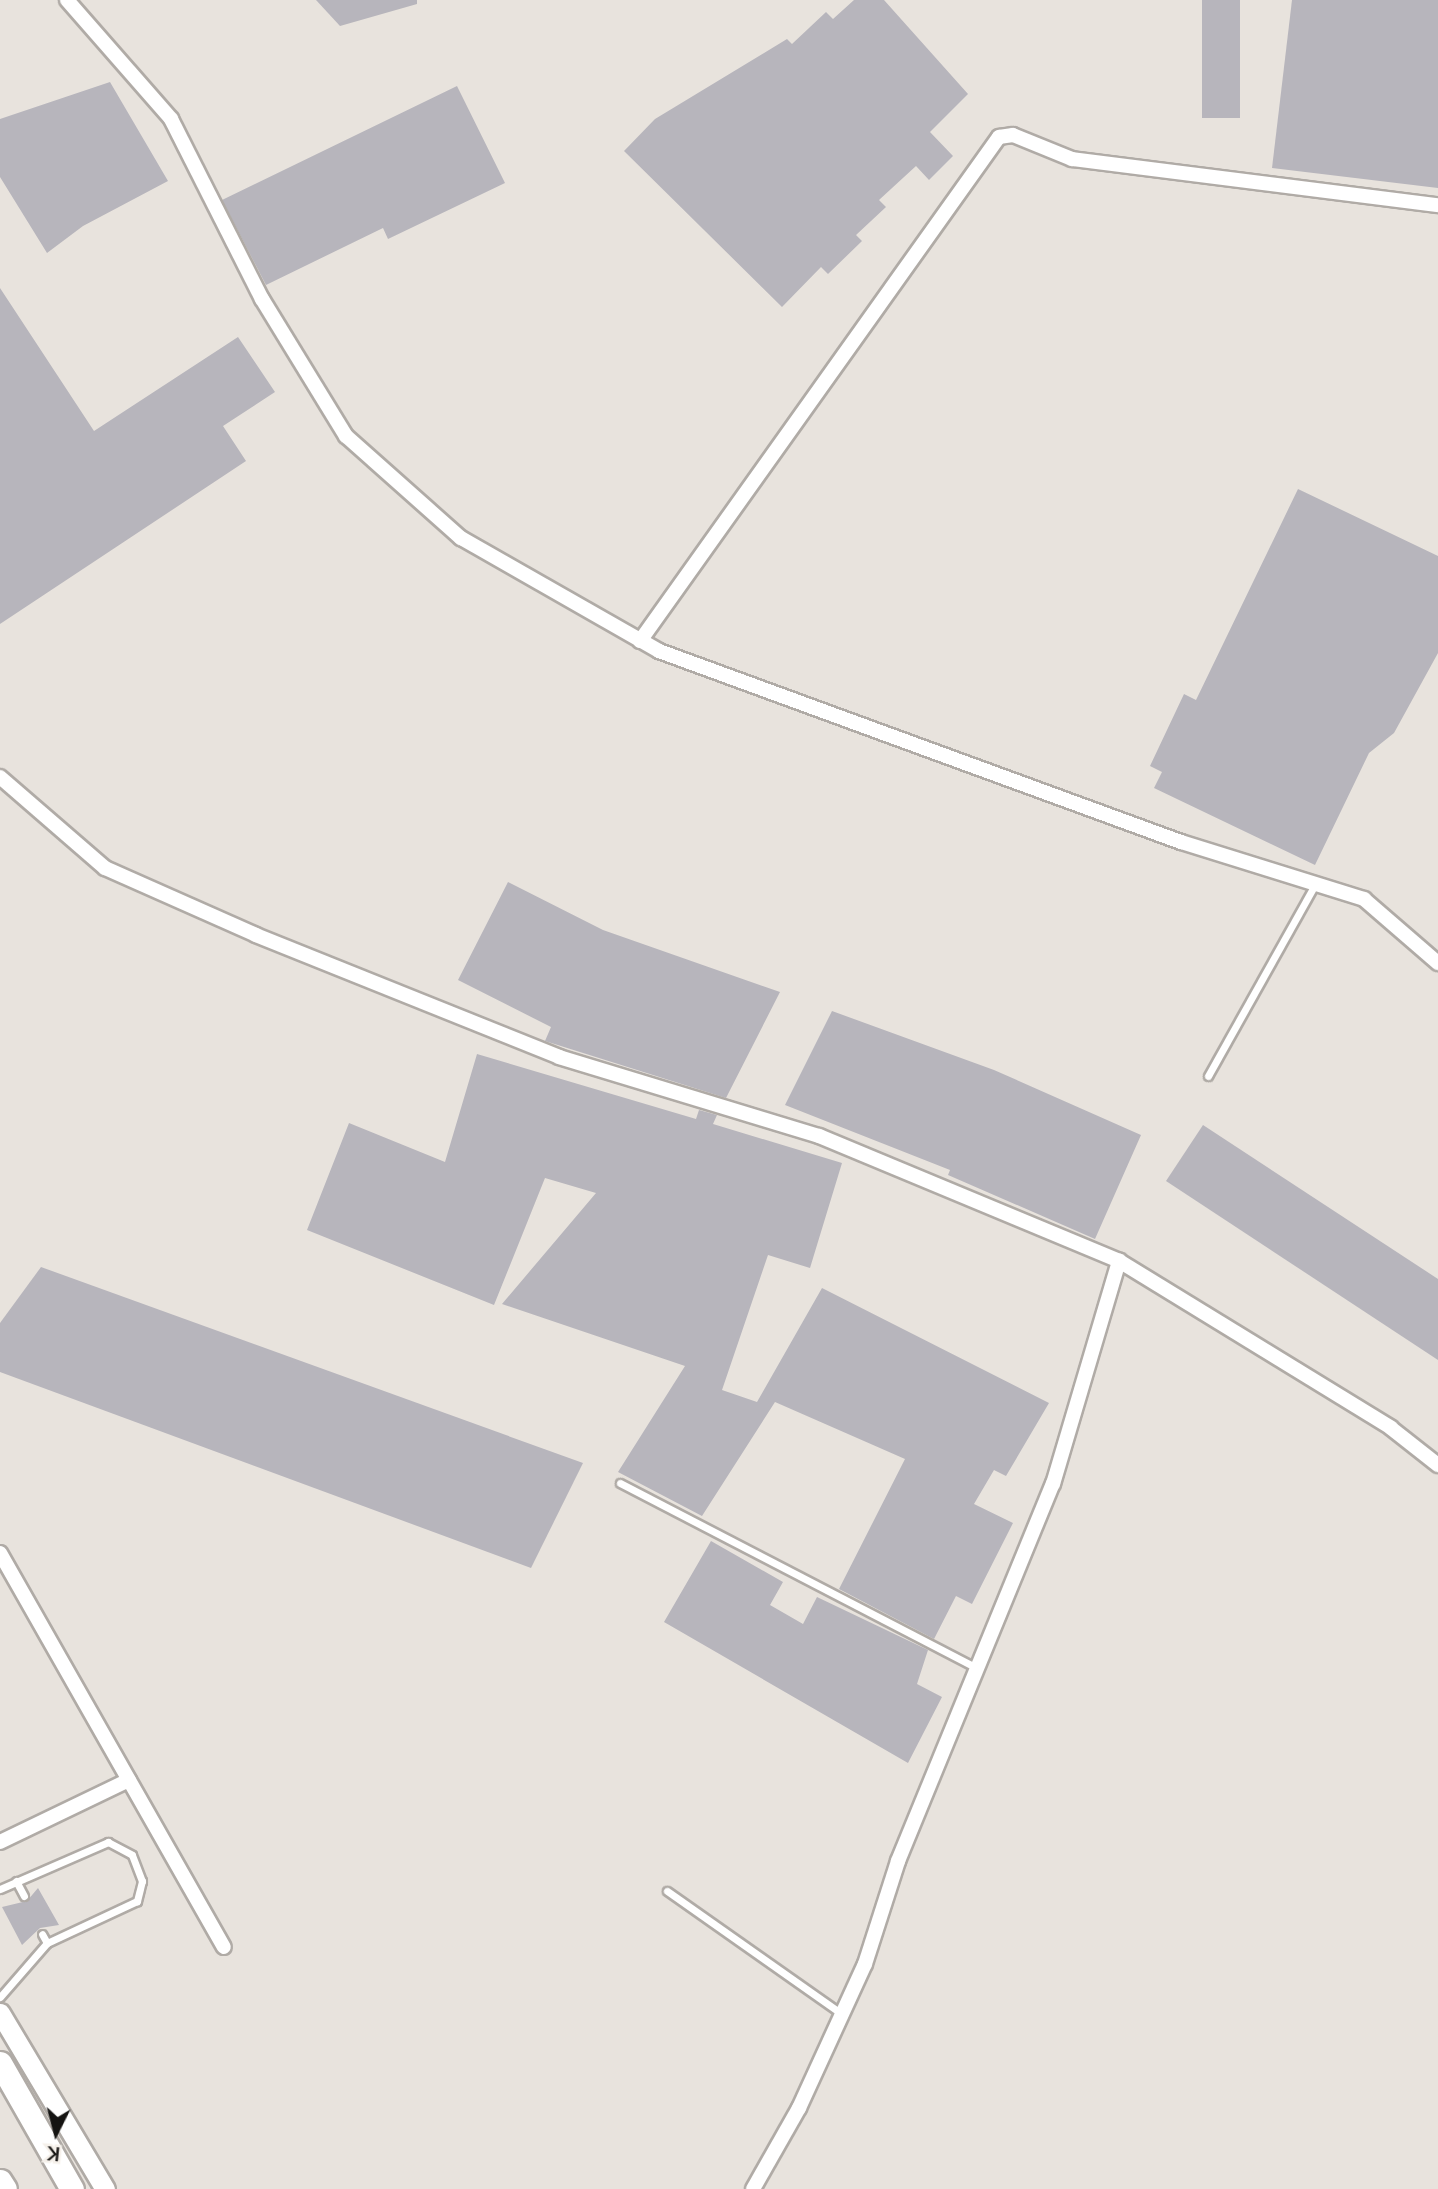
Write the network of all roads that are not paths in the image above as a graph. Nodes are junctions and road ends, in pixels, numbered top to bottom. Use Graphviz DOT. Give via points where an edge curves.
graph roads {
  1 [pos="67,0"];
  2 [pos="1438,205"];
  3 [pos="640,641"];
  4 [pos="0,777"];
  5 [pos="1314,886"];
  6 [pos="1438,963"];
  7 [pos="1208,1076"];
  8 [pos="1119,1261"];
  9 [pos="1438,1465"];
  10 [pos="620,1483"];
  11 [pos="0,1553"];
  12 [pos="980,1669"];
  13 [pos="129,1780"];
  14 [pos="0,1842"];
  15 [pos="16,1881"];
  16 [pos="0,1889"];
  17 [pos="667,1891"];
  18 [pos="24,1896"];
  19 [pos="43,1934"];
  20 [pos="47,1943"];
  21 [pos="224,1947"];
  22 [pos="0,1997"];
  23 [pos="0,2013"];
  24 [pos="842,2014"];
  25 [pos="14,2038"];
  26 [pos="5,2072"];
  27 [pos="0,2181"];
  28 [pos="5,2189"];
  29 [pos="72,2189"];
  30 [pos="105,2189"];
  31 [pos="752,2189"];
  1 -- 3 [label="street" via="172,119 262,299 346,436 461,538"];
  2 -- 3 [label="street" via="1064,158 1013,135 999,137"];
  3 -- 5 [label="street"];
  4 -- 8 [label="street" via="105,868 256,935 559,1057 819,1136"];
  5 -- 6 [label="street" via="1364,899"];
  5 -- 7 [label="lane"];
  8 -- 9 [label="street" via="1391,1428"];
  8 -- 12 [label="street" via="1053,1484"];
  10 -- 12 [label="lane"];
  11 -- 13 [label="street"];
  12 -- 24 [label="street"];
  13 -- 14 [label="street"];
  13 -- 21 [label="street"];
  15 -- 16 [label="lane"];
  15 -- 18 [label="lane"];
  15 -- 20 [label="lane" via="108,1842 137,1862 138,1901"];
  17 -- 24 [label="lane"];
  19 -- 20 [label="lane"];
  20 -- 22 [label="lane"];
  23 -- 25 [label="street"];
  24 -- 31 [label="street"];
  25 -- 26 [label="lane"];
  25 -- 30 [label="street"];
  26 -- 29 [label="main road"];
  27 -- 28 [label="main road"];
}
